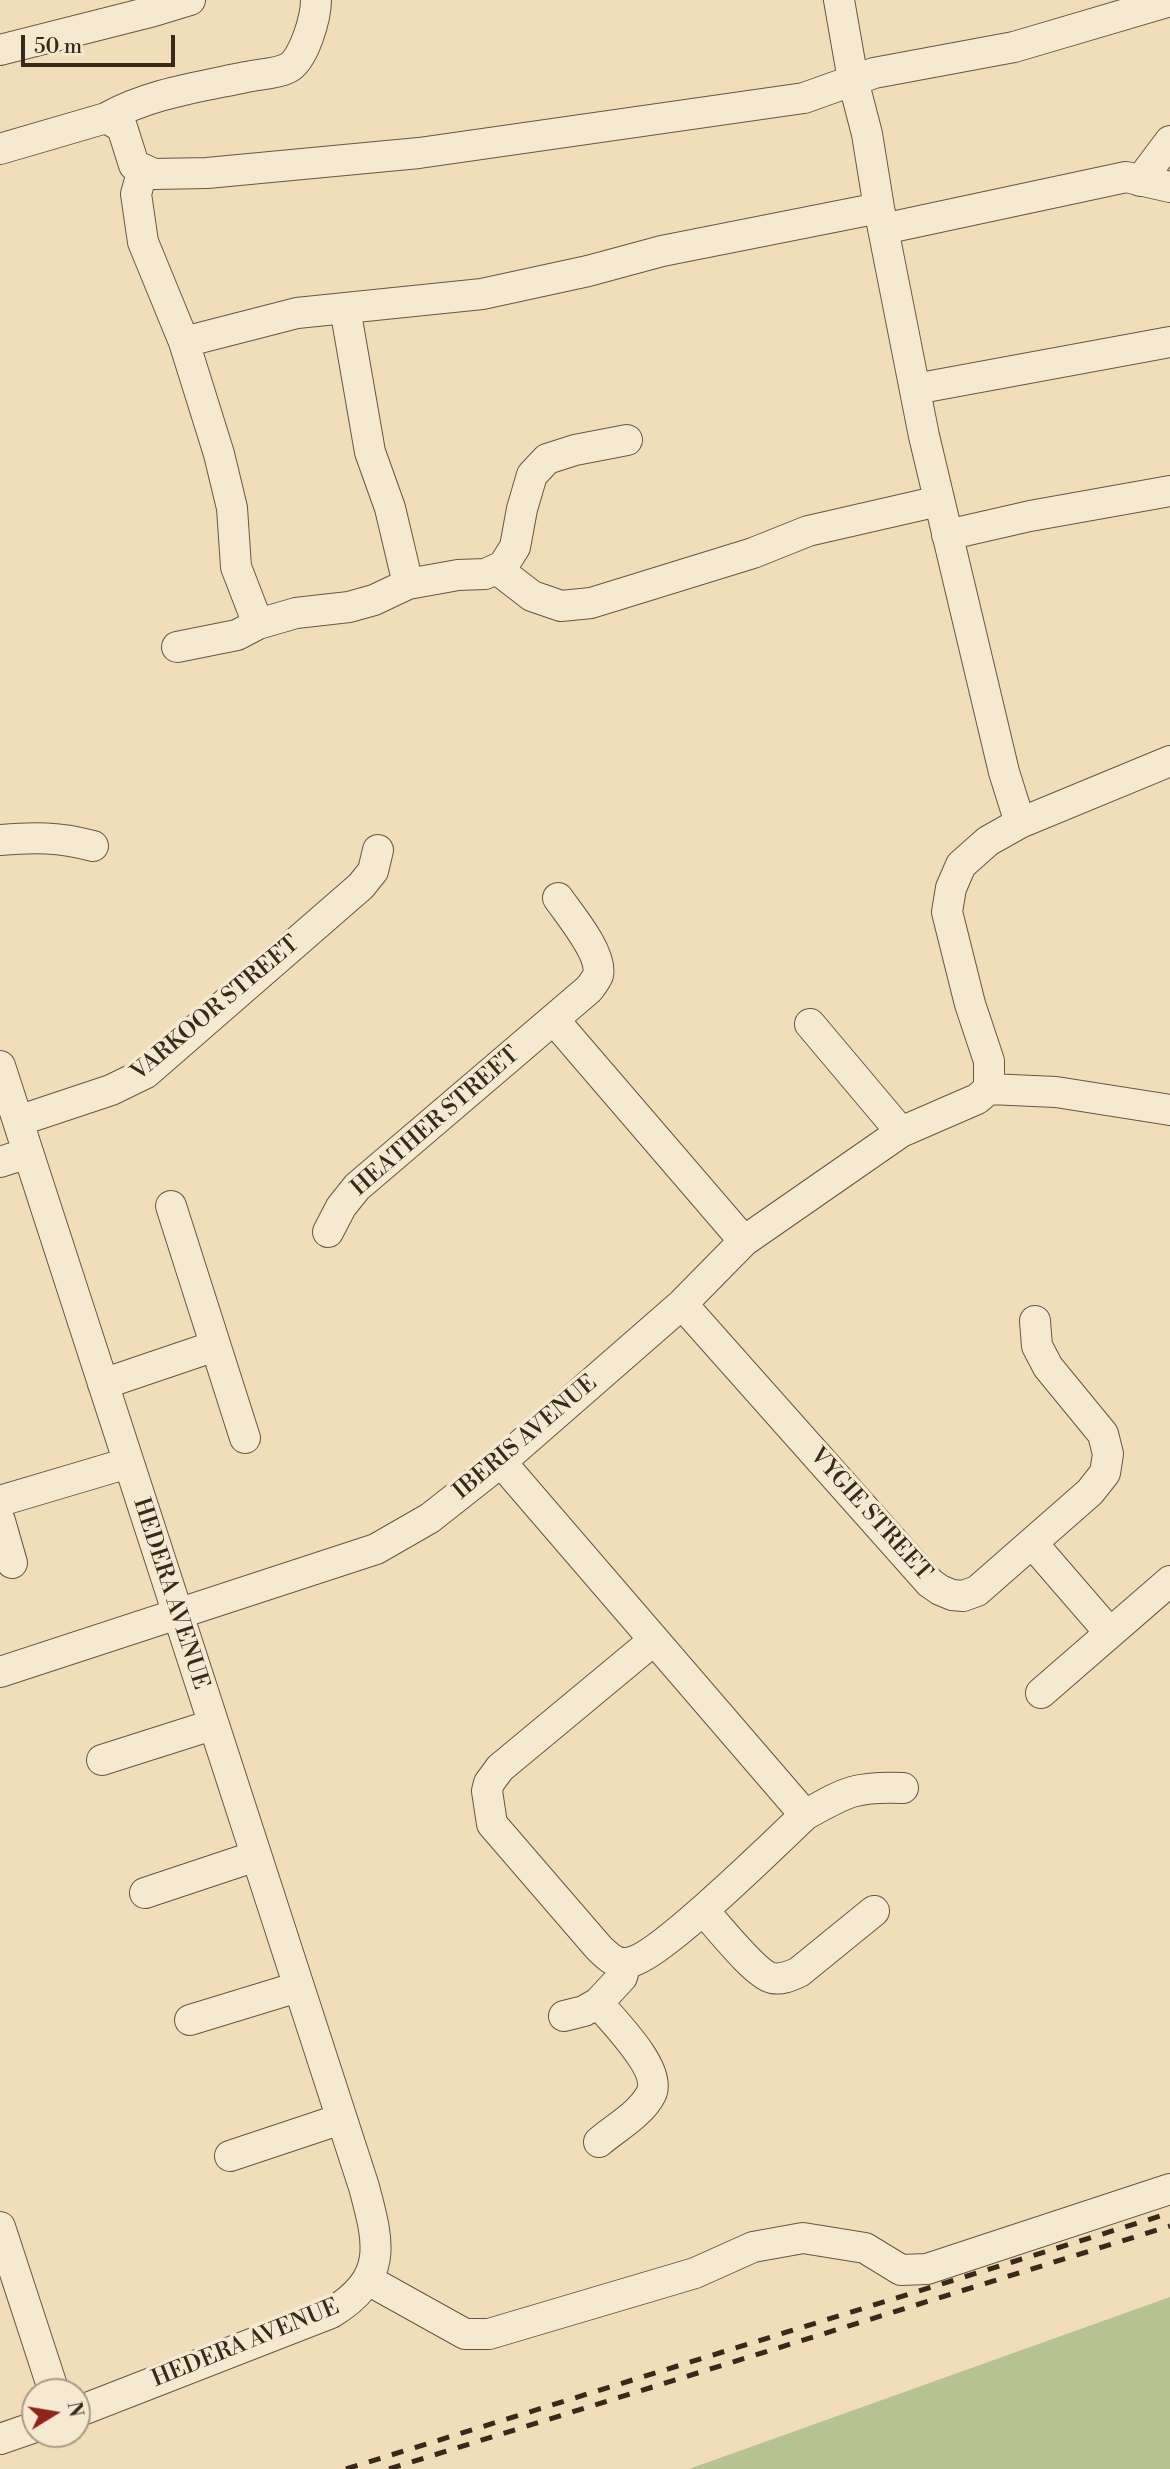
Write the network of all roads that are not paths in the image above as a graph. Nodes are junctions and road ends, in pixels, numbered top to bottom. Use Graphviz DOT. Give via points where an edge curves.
graph roads {
  1 [pos="190,0"];
  2 [pos="316,0"];
  3 [pos="839,0"];
  4 [pos="1170,1"];
  5 [pos="0,50"];
  6 [pos="853,80"];
  7 [pos="106,118"];
  8 [pos="1170,141"];
  9 [pos="0,149"];
  10 [pos="143,169"];
  11 [pos="1140,181"];
  12 [pos="1170,187"];
  13 [pos="881,219"];
  14 [pos="345,308"];
  15 [pos="184,342"];
  16 [pos="1170,342"];
  17 [pos="915,389"];
  18 [pos="627,440"];
  19 [pos="1170,491"];
  20 [pos="939,501"];
  21 [pos="947,535"];
  22 [pos="497,569"];
  23 [pos="408,584"];
  24 [pos="258,624"];
  25 [pos="177,647"];
  26 [pos="1170,761"];
  27 [pos="1020,823"];
  28 [pos="0,840"];
  29 [pos="93,846"];
  30 [pos="378,850"];
  31 [pos="558,898"];
  32 [pos="554,1020"];
  33 [pos="810,1024"];
  34 [pos="0,1066"];
  35 [pos="989,1089"];
  36 [pos="1170,1110"];
  37 [pos="18,1121"];
  38 [pos="901,1132"];
  39 [pos="14,1158"];
  40 [pos="171,1206"];
  41 [pos="328,1232"];
  42 [pos="744,1241"];
  43 [pos="682,1304"];
  44 [pos="1035,1321"];
  45 [pos="215,1346"];
  46 [pos="103,1384"];
  47 [pos="245,1438"];
  48 [pos="501,1462"];
  49 [pos="128,1463"];
  50 [pos="0,1501"];
  51 [pos="0,1521"];
  52 [pos="1033,1544"];
  53 [pos="12,1563"];
  54 [pos="1170,1581"];
  55 [pos="177,1614"];
  56 [pos="1110,1633"];
  57 [pos="653,1641"];
  58 [pos="0,1672"];
  59 [pos="1041,1693"];
  60 [pos="212,1726"];
  61 [pos="102,1760"];
  62 [pos="903,1788"];
  63 [pos="805,1815"];
  64 [pos="256,1856"];
  65 [pos="145,1893"];
  66 [pos="703,1910"];
  67 [pos="874,1911"];
  68 [pos="625,1963"];
  69 [pos="298,1987"];
  70 [pos="598,2003"];
  71 [pos="564,2016"];
  72 [pos="190,2020"];
  73 [pos="341,2119"];
  74 [pos="599,2142"];
  75 [pos="230,2156"];
  76 [pos="1170,2189"];
  77 [pos="0,2227"];
  78 [pos="368,2280"];
  79 [pos="49,2378"];
  80 [pos="91,2407"];
  81 [pos="21,2432"];
  82 [pos="0,2439"];
  1 -- 5 [label="street"];
  2 -- 7 [label="street" via="302,52 289,68 180,91 125,107"];
  3 -- 6 [label="street"];
  4 -- 6 [label="street" via="1014,47"];
  6 -- 10 [label="street" via="804,98 419,153 207,173 154,174"];
  6 -- 13 [label="street"];
  7 -- 9 [label="street"];
  7 -- 10 [label="street" via="122,127 134,165"];
  8 -- 11 [label="street"];
  10 -- 15 [label="street" via="136,194 143,242"];
  11 -- 12 [label="street"];
  11 -- 13 [label="street" via="1126,177"];
  13 -- 14 [label="street" via="662,251 482,294"];
  13 -- 17 [label="street"];
  14 -- 15 [label="street" via="297,313"];
  14 -- 23 [label="street" via="370,452 390,508"];
  15 -- 24 [label="street" via="232,509 236,567"];
  16 -- 17 [label="street"];
  17 -- 20 [label="street"];
  18 -- 22 [label="street" via="547,459 532,475 515,547"];
  19 -- 21 [label="street"];
  20 -- 21 [label="street"];
  20 -- 22 [label="street" via="808,531 753,553 591,603 551,603 532,596"];
  21 -- 27 [label="street"];
  22 -- 23 [label="street"];
  23 -- 24 [label="street" via="349,607 296,613"];
  24 -- 25 [label="street" via="237,635"];
  26 -- 27 [label="street"];
  27 -- 35 [label="street" via="988,841 961,865 947,912 989,1061"];
  28 -- 29 [label="street" via="38,836"];
  30 -- 37 [label="street, VARKOOR STREET" via="373,871 361,886 146,1073 111,1090"];
  31 -- 32 [label="street, HEATHER STREET" via="583,934 598,977"];
  32 -- 41 [label="street, HEATHER STREET" via="357,1187"];
  32 -- 42 [label="street"];
  33 -- 38 [label="street"];
  34 -- 37 [label="street, HEDERA AVENUE"];
  35 -- 36 [label="street" via="1056,1092"];
  35 -- 38 [label="street, IBERIS AVENUE" via="977,1099"];
  37 -- 39 [label="street, HEDERA AVENUE"];
  38 -- 42 [label="street, IBERIS AVENUE"];
  39 -- 46 [label="street, HEDERA AVENUE"];
  40 -- 45 [label="street"];
  42 -- 43 [label="street, IBERIS AVENUE"];
  43 -- 48 [label="street, IBERIS AVENUE"];
  43 -- 52 [label="street, VYGIE STREET" via="940,1590 963,1596 977,1591"];
  44 -- 52 [label="street, VYGIE STREET" via="1037,1346 1048,1367 1098,1425 1108,1454 1101,1481"];
  45 -- 46 [label="street"];
  45 -- 47 [label="street"];
  46 -- 49 [label="street, HEDERA AVENUE"];
  48 -- 55 [label="street, IBERIS AVENUE" via="430,1518 376,1549"];
  48 -- 57 [label="street"];
  49 -- 50 [label="street"];
  49 -- 55 [label="street, HEDERA AVENUE"];
  51 -- 53 [label="street"];
  52 -- 56 [label="street"];
  54 -- 56 [label="street"];
  55 -- 58 [label="street, IBERIS AVENUE"];
  55 -- 60 [label="street, HEDERA AVENUE"];
  56 -- 59 [label="street"];
  57 -- 63 [label="street"];
  57 -- 68 [label="street" via="500,1768 487,1791 492,1824 598,1948 610,1959"];
  60 -- 61 [label="street"];
  60 -- 64 [label="street, HEDERA AVENUE"];
  62 -- 63 [label="street" via="870,1787 845,1793"];
  63 -- 66 [label="street"];
  64 -- 65 [label="street"];
  64 -- 69 [label="street, HEDERA AVENUE"];
  66 -- 67 [label="street" via="757,1969 769,1978 785,1979"];
  66 -- 68 [label="street" via="643,1958"];
  68 -- 70 [label="street" via="621,1977"];
  69 -- 72 [label="street"];
  69 -- 73 [label="street, HEDERA AVENUE"];
  70 -- 71 [label="street"];
  70 -- 74 [label="street" via="647,2064 653,2085 641,2107"];
  73 -- 75 [label="street"];
  73 -- 78 [label="street, HEDERA AVENUE" via="377,2242"];
  76 -- 78 [label="street" via="927,2269 901,2270 865,2248 803,2238 753,2248 695,2273 489,2334 465,2334"];
  77 -- 79 [label="street"];
  78 -- 80 [label="street, HEDERA AVENUE" via="353,2300 331,2313"];
  81 -- 82 [label="street"];
}
